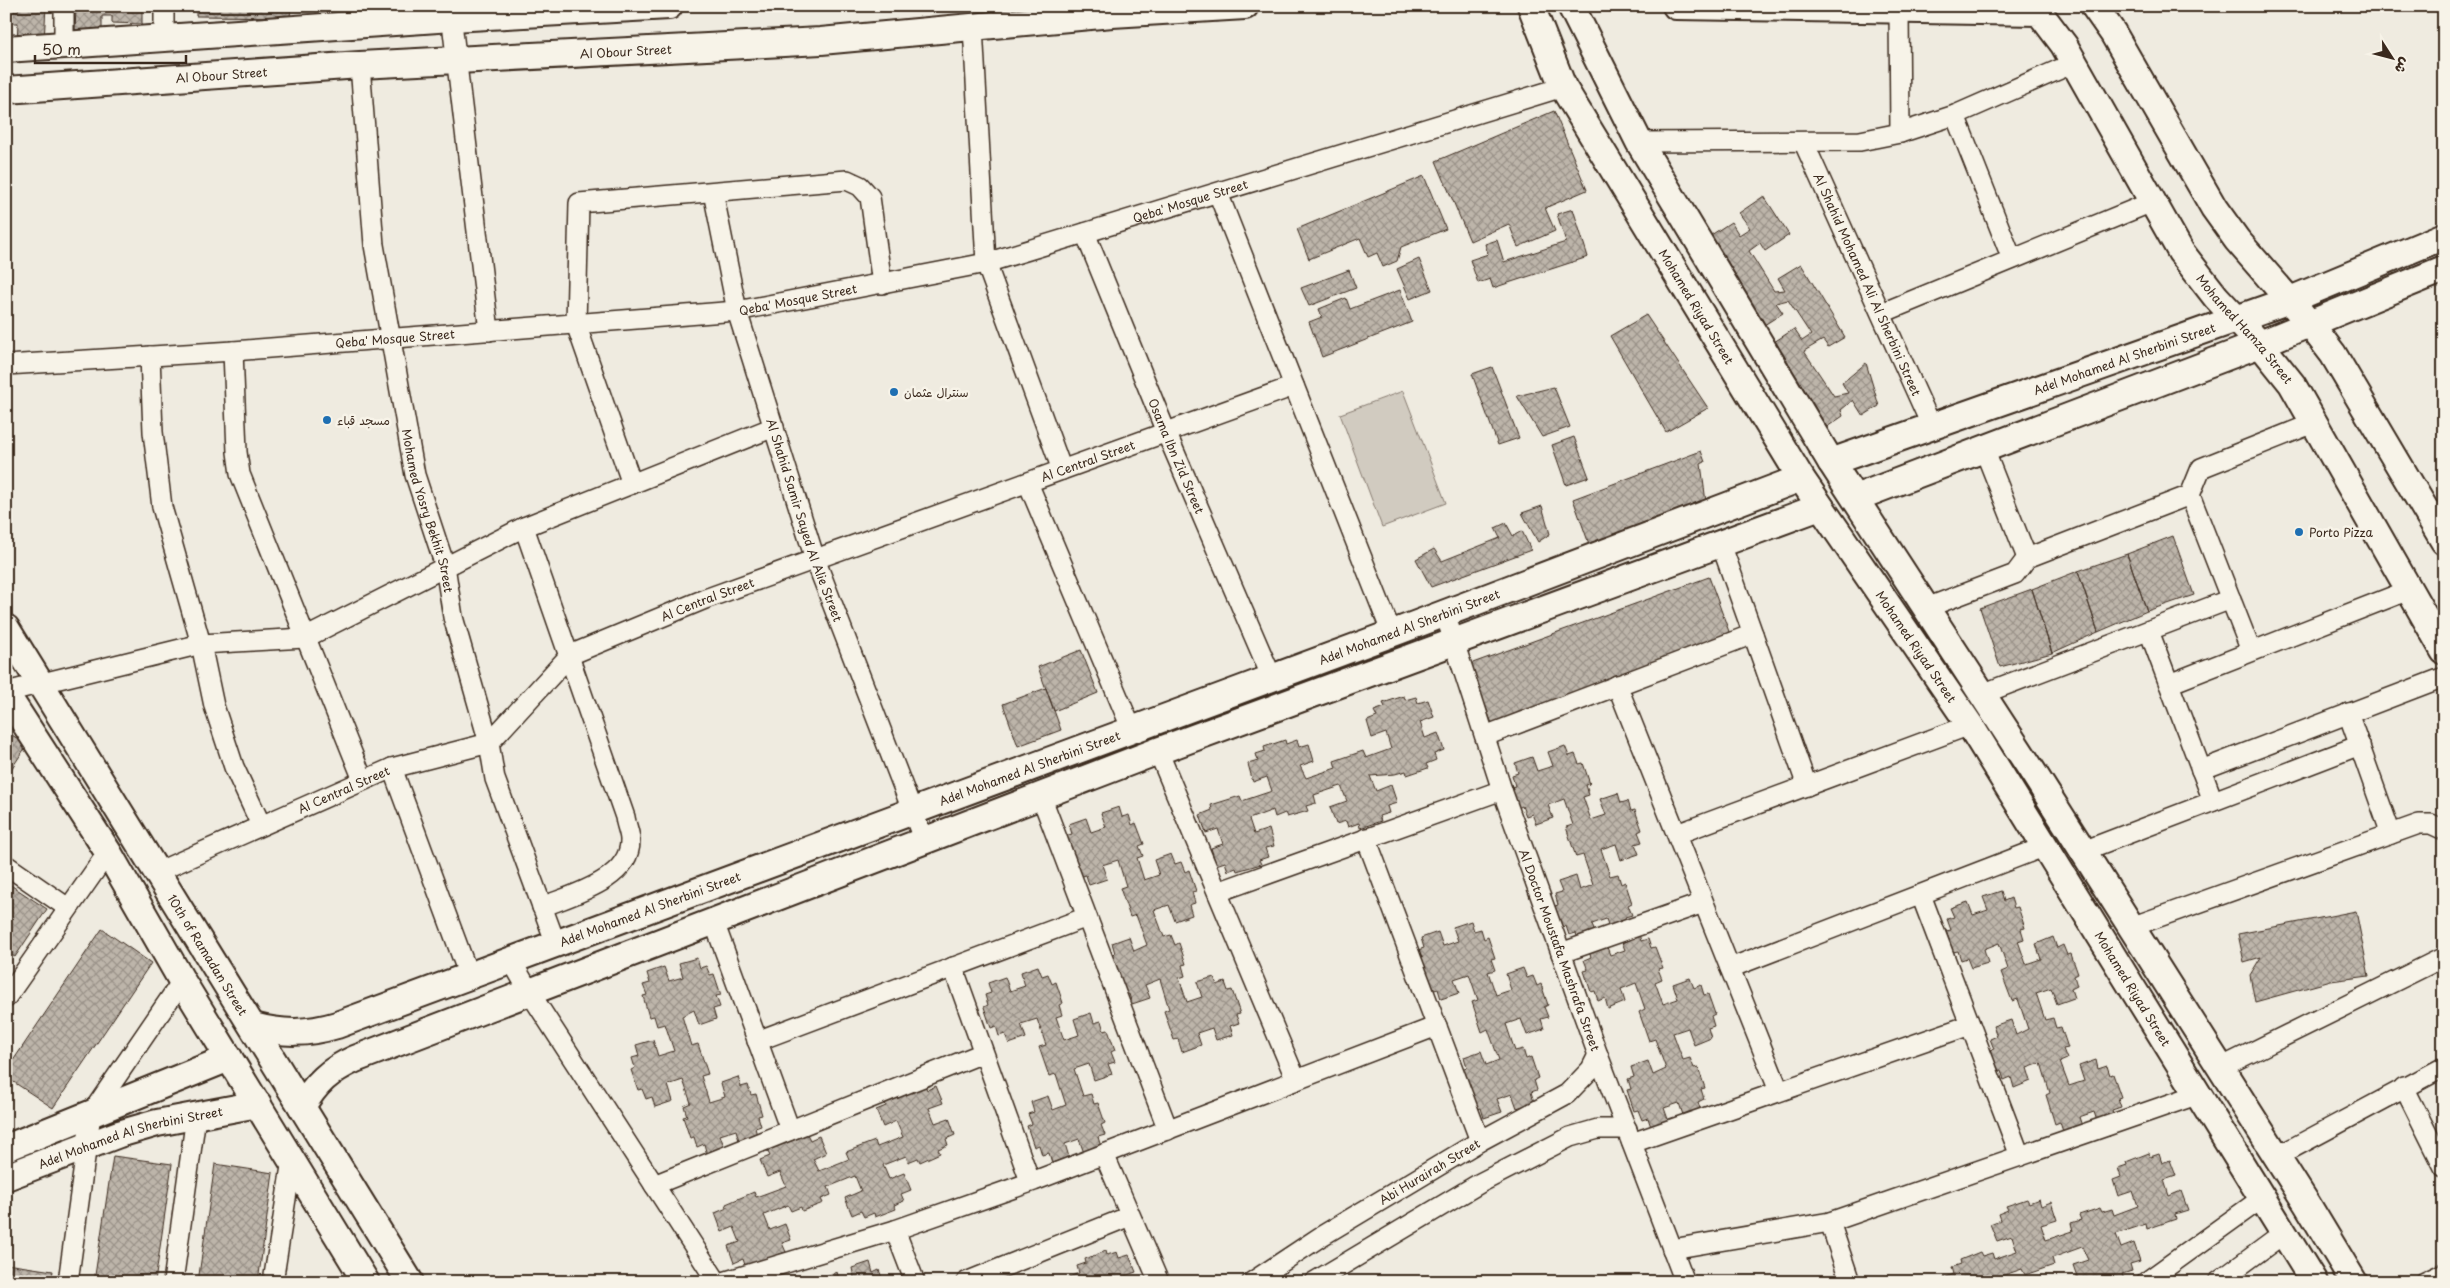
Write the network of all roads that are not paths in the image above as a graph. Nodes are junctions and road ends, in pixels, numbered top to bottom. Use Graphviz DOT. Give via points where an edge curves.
graph roads {
  1 [pos="64,6"];
  2 [pos="164,6"];
  3 [pos="669,6"];
  4 [pos="1245,6"];
  5 [pos="1531,6"];
  6 [pos="1571,6"];
  7 [pos="1676,6"];
  8 [pos="2094,6"];
  9 [pos="1953,8"];
  10 [pos="2040,9"];
  11 [pos="1899,10"];
  12 [pos="451,12"];
  13 [pos="973,27"];
  14 [pos="164,38"];
  15 [pos="64,45"];
  16 [pos="6,49"];
  17 [pos="456,60"];
  18 [pos="2074,63"];
  19 [pos="360,65"];
  20 [pos="1563,87"];
  21 [pos="6,90"];
  22 [pos="1955,115"];
  23 [pos="1900,133"];
  24 [pos="1639,142"];
  25 [pos="1804,143"];
  26 [pos="713,192"];
  27 [pos="1218,193"];
  28 [pos="2152,202"];
  29 [pos="1086,233"];
  30 [pos="2444,236"];
  31 [pos="2012,259"];
  32 [pos="986,262"];
  33 [pos="2444,270"];
  34 [pos="882,284"];
  35 [pos="2290,300"];
  36 [pos="737,311"];
  37 [pos="1882,313"];
  38 [pos="2236,319"];
  39 [pos="576,324"];
  40 [pos="2310,324"];
  41 [pos="489,331"];
  42 [pos="392,338"];
  43 [pos="2260,344"];
  44 [pos="233,351"];
  45 [pos="150,356"];
  46 [pos="6,365"];
  47 [pos="1294,386"];
  48 [pos="2314,423"];
  49 [pos="774,427"];
  50 [pos="1932,427"];
  51 [pos="1166,432"];
  52 [pos="1984,449"];
  53 [pos="1831,462"];
  54 [pos="1062,470"];
  55 [pos="1801,478"];
  56 [pos="1028,482"];
  57 [pos="632,484"];
  58 [pos="2190,496"];
  59 [pos="1855,498"];
  60 [pos="1820,506"];
  61 [pos="524,527"];
  62 [pos="2444,541"];
  63 [pos="1722,544"];
  64 [pos="2027,558"];
  65 [pos="815,559"];
  66 [pos="445,566"];
  67 [pos="2409,590"];
  68 [pos="2231,599"];
  69 [pos="1926,608"];
  70 [pos="1444,614"];
  71 [pos="2149,631"];
  72 [pos="1392,634"];
  73 [pos="1753,634"];
  74 [pos="305,638"];
  75 [pos="1454,642"];
  76 [pos="10,643"];
  77 [pos="201,644"];
  78 [pos="2251,651"];
  79 [pos="2444,652"];
  80 [pos="570,655"];
  81 [pos="2444,677"];
  82 [pos="1272,678"];
  83 [pos="41,683"];
  84 [pos="2169,684"];
  85 [pos="1617,685"];
  86 [pos="6,693"];
  87 [pos="1982,694"];
  88 [pos="2348,713"];
  89 [pos="2005,729"];
  90 [pos="1132,730"];
  91 [pos="1975,734"];
  92 [pos="1485,736"];
  93 [pos="489,744"];
  94 [pos="2360,745"];
  95 [pos="1158,751"];
  96 [pos="392,768"];
  97 [pos="2201,770"];
  98 [pos="2033,772"];
  99 [pos="364,780"];
  100 [pos="1807,786"];
  101 [pos="2008,786"];
  102 [pos="1502,790"];
  103 [pos="1041,796"];
  104 [pos="2212,802"];
  105 [pos="912,812"];
  106 [pos="261,825"];
  107 [pos="2444,830"];
  108 [pos="1676,834"];
  109 [pos="2391,834"];
  110 [pos="1366,838"];
  111 [pos="924,841"];
  112 [pos="2046,846"];
  113 [pos="108,852"];
  114 [pos="2083,852"];
  115 [pos="6,864"];
  116 [pos="157,872"];
  117 [pos="1218,892"];
  118 [pos="1921,895"];
  119 [pos="1703,903"];
  120 [pos="542,907"];
  121 [pos="68,908"];
  122 [pos="1087,917"];
  123 [pos="714,922"];
  124 [pos="2130,927"];
  125 [pos="556,944"];
  126 [pos="1561,953"];
  127 [pos="2444,957"];
  128 [pos="511,960"];
  129 [pos="953,967"];
  130 [pos="1730,968"];
  131 [pos="468,976"];
  132 [pos="182,981"];
  133 [pos="530,993"];
  134 [pos="7,996"];
  135 [pos="1970,1025"];
  136 [pos="253,1026"];
  137 [pos="1437,1026"];
  138 [pos="757,1041"];
  139 [pos="983,1053"];
  140 [pos="1598,1054"];
  141 [pos="229,1058"];
  142 [pos="2444,1067"];
  143 [pos="2220,1068"];
  144 [pos="1296,1080"];
  145 [pos="2404,1087"];
  146 [pos="1779,1091"];
  147 [pos="2199,1094"];
  148 [pos="258,1104"];
  149 [pos="302,1107"];
  150 [pos="91,1114"];
  151 [pos="196,1116"];
  152 [pos="790,1130"];
  153 [pos="1168,1130"];
  154 [pos="1629,1136"];
  155 [pos="1480,1141"];
  156 [pos="87,1146"];
  157 [pos="6,1148"];
  158 [pos="1104,1154"];
  159 [pos="2020,1156"];
  160 [pos="2276,1157"];
  161 [pos="292,1160"];
  162 [pos="2444,1167"];
  163 [pos="6,1177"];
  164 [pos="1030,1181"];
  165 [pos="654,1185"];
  166 [pos="2261,1199"];
  167 [pos="2307,1204"];
  168 [pos="1130,1216"];
  169 [pos="1830,1222"];
  170 [pos="895,1230"];
  171 [pos="2284,1234"];
  172 [pos="1672,1249"];
  173 [pos="2444,1273"];
  174 [pos="68,1282"];
  175 [pos="173,1282"];
  176 [pos="272,1282"];
  177 [pos="366,1282"];
  178 [pos="410,1282"];
  179 [pos="717,1282"];
  180 [pos="723,1282"];
  181 [pos="915,1282"];
  182 [pos="966,1282"];
  183 [pos="1158,1282"];
  184 [pos="1252,1282"];
  185 [pos="1314,1282"];
  186 [pos="1684,1282"];
  187 [pos="1850,1282"];
  188 [pos="2146,1282"];
  189 [pos="2218,1282"];
  190 [pos="2314,1282"];
  191 [pos="2354,1282"];
  192 [pos="2425,1282"];
  1 -- 15 [label="street"];
  2 -- 14 [label="street"];
  3 -- 12 [label="street"];
  4 -- 13 [label="street, Al Obour Street"];
  5 -- 20 [label="street, Mohamed Riyad Street"];
  6 -- 24 [label="street"];
  7 -- 11 [label="street"];
  8 -- 35 [label="street" via="2113,33 2214,208 2250,256"];
  9 -- 10 [label="street"];
  9 -- 11 [label="street"];
  10 -- 18 [label="street, Mohamed Hamza Street"];
  11 -- 23 [label="street"];
  12 -- 14 [label="street"];
  12 -- 17 [label="street"];
  13 -- 17 [label="street, Al Obour Street" via="821,41"];
  13 -- 32 [label="street"];
  14 -- 15 [label="street"];
  15 -- 16 [label="street"];
  17 -- 19 [label="street, Al Obour Street"];
  17 -- 41 [label="street"];
  18 -- 22 [label="street"];
  18 -- 28 [label="street, Mohamed Hamza Street"];
  19 -- 21 [label="street, Al Obour Street"];
  19 -- 42 [label="street, Mohamed Yosry Bekhit Street" via="374,245"];
  20 -- 27 [label="street, Qeba' Mosque Street"];
  20 -- 55 [label="street, Mohamed Riyad Street"];
  22 -- 23 [label="street"];
  22 -- 31 [label="street"];
  23 -- 25 [label="street" via="1860,141"];
  24 -- 25 [label="street"];
  24 -- 53 [label="street"];
  25 -- 37 [label="street, Al Shahid Mohamed Ali Al Sherbini Street"];
  26 -- 34 [label="street" via="847,180 860,186 870,197"];
  26 -- 36 [label="street, Al Shahid Samir Sayed Al Alie Street"];
  26 -- 39 [label="street" via="579,203"];
  27 -- 29 [label="street, Qeba' Mosque Street"];
  27 -- 47 [label="street"];
  28 -- 31 [label="street"];
  28 -- 38 [label="street, Mohamed Hamza Street" via="2181,252"];
  29 -- 32 [label="street, Qeba' Mosque Street"];
  29 -- 51 [label="street, Osama Ibn Zid Street"];
  30 -- 35 [label="street, Adel Mohamed Al Sherbini Street"];
  31 -- 37 [label="street"];
  32 -- 34 [label="street, Qeba' Mosque Street"];
  32 -- 54 [label="street"];
  33 -- 40 [label="street"];
  34 -- 36 [label="street, Qeba' Mosque Street"];
  35 -- 38 [label="street, Adel Mohamed Al Sherbini Street"];
  35 -- 40 [label="street"];
  36 -- 39 [label="street, Qeba' Mosque Street"];
  36 -- 49 [label="street, Al Shahid Samir Sayed Al Alie Street"];
  37 -- 50 [label="street, Al Shahid Mohamed Ali Al Sherbini Street"];
  38 -- 43 [label="street, Mohamed Hamza Street"];
  38 -- 50 [label="street, Adel Mohamed Al Sherbini Street"];
  39 -- 41 [label="street, Qeba' Mosque Street"];
  39 -- 57 [label="street"];
  40 -- 43 [label="street"];
  40 -- 62 [label="street" via="2333,354"];
  41 -- 42 [label="street, Qeba' Mosque Street"];
  42 -- 44 [label="street, Qeba' Mosque Street"];
  42 -- 66 [label="street, Mohamed Yosry Bekhit Street" via="415,474"];
  43 -- 48 [label="street, Mohamed Hamza Street" via="2292,384"];
  43 -- 52 [label="street"];
  44 -- 45 [label="street, Qeba' Mosque Street"];
  44 -- 74 [label="street" via="240,474"];
  45 -- 46 [label="street, Qeba' Mosque Street"];
  45 -- 77 [label="street" via="153,432 162,507"];
  47 -- 51 [label="street, Al Central Street"];
  47 -- 72 [label="street"];
  48 -- 58 [label="street" via="2201,468"];
  48 -- 67 [label="street, Mohamed Hamza Street"];
  49 -- 57 [label="street"];
  49 -- 65 [label="street, Al Shahid Samir Sayed Al Alie Street"];
  50 -- 53 [label="street, Adel Mohamed Al Sherbini Street"];
  51 -- 54 [label="street, Al Central Street"];
  51 -- 82 [label="street, Osama Ibn Zid Street"];
  52 -- 59 [label="street"];
  52 -- 64 [label="street"];
  53 -- 59 [label="street"];
  54 -- 56 [label="street, Al Central Street"];
  55 -- 60 [label="street, Mohamed Riyad Street"];
  55 -- 70 [label="street, Adel Mohamed Al Sherbini Street"];
  56 -- 65 [label="street, Al Central Street"];
  56 -- 90 [label="street"];
  57 -- 61 [label="street"];
  58 -- 64 [label="street"];
  58 -- 68 [label="street"];
  59 -- 69 [label="street"];
  60 -- 63 [label="street"];
  60 -- 91 [label="street, Mohamed Riyad Street"];
  61 -- 66 [label="street"];
  61 -- 80 [label="street"];
  63 -- 73 [label="street"];
  63 -- 75 [label="street"];
  64 -- 69 [label="street" via="2016,574"];
  65 -- 80 [label="street, Al Central Street" via="705,599"];
  65 -- 105 [label="street, Al Shahid Samir Sayed Al Alie Street"];
  66 -- 74 [label="street"];
  66 -- 93 [label="street, Mohamed Yosry Bekhit Street" via="453,617"];
  67 -- 78 [label="street"];
  67 -- 79 [label="street, Mohamed Hamza Street"];
  68 -- 71 [label="street"];
  68 -- 78 [label="street"];
  69 -- 87 [label="street"];
  70 -- 72 [label="street, Adel Mohamed Al Sherbini Street"];
  70 -- 75 [label="street, Al Doctor Moustafa Mashrafa Street"];
  71 -- 84 [label="street"];
  71 -- 87 [label="street"];
  72 -- 82 [label="street, Adel Mohamed Al Sherbini Street"];
  73 -- 85 [label="street"];
  73 -- 100 [label="street"];
  74 -- 77 [label="street"];
  74 -- 99 [label="street"];
  75 -- 92 [label="street, Al Doctor Moustafa Mashrafa Street"];
  75 -- 95 [label="street"];
  76 -- 83 [label="street, 10th of Ramadan Street"];
  77 -- 83 [label="street"];
  77 -- 106 [label="street" via="214,706 234,768"];
  78 -- 84 [label="street"];
  80 -- 93 [label="street, Al Central Street"];
  80 -- 120 [label="street" via="630,841 623,865 605,881"];
  81 -- 88 [label="street"];
  82 -- 90 [label="street, Adel Mohamed Al Sherbini Street"];
  83 -- 86 [label="street"];
  83 -- 116 [label="street, 10th of Ramadan Street"];
  84 -- 97 [label="street"];
  85 -- 92 [label="street"];
  85 -- 108 [label="street"];
  86 -- 113 [label="street"];
  87 -- 89 [label="street"];
  88 -- 94 [label="street"];
  88 -- 97 [label="street"];
  89 -- 91 [label="street" via="2000,741 1994,744"];
  89 -- 98 [label="street"];
  90 -- 105 [label="street, Adel Mohamed Al Sherbini Street"];
  91 -- 100 [label="street"];
  91 -- 101 [label="street, Mohamed Riyad Street"];
  92 -- 102 [label="street, Al Doctor Moustafa Mashrafa Street"];
  93 -- 96 [label="street, Al Central Street"];
  93 -- 120 [label="street, Mohamed Yosry Bekhit Street" via="494,779"];
  94 -- 104 [label="street"];
  94 -- 109 [label="street"];
  95 -- 103 [label="street"];
  95 -- 117 [label="street"];
  96 -- 99 [label="street, Al Central Street"];
  96 -- 131 [label="street"];
  97 -- 104 [label="street"];
  98 -- 101 [label="street" via="2019,769 2009,779"];
  98 -- 114 [label="street"];
  99 -- 106 [label="street, Al Central Street"];
  100 -- 108 [label="street"];
  101 -- 112 [label="street, Mohamed Riyad Street"];
  102 -- 110 [label="street"];
  102 -- 126 [label="street, Al Doctor Moustafa Mashrafa Street"];
  103 -- 111 [label="street"];
  103 -- 122 [label="street"];
  104 -- 114 [label="street"];
  105 -- 111 [label="street, Al Shahid Samir Sayed Al Alie Street"];
  105 -- 125 [label="street, Adel Mohamed Al Sherbini Street"];
  106 -- 116 [label="street, Al Central Street"];
  107 -- 109 [label="street" via="2431,824 2419,824"];
  108 -- 119 [label="street"];
  109 -- 124 [label="street"];
  110 -- 117 [label="street"];
  110 -- 137 [label="street"];
  111 -- 123 [label="street"];
  112 -- 118 [label="street"];
  112 -- 147 [label="street, Mohamed Riyad Street"];
  113 -- 121 [label="street"];
  113 -- 132 [label="street"];
  114 -- 124 [label="street"];
  115 -- 121 [label="street"];
  116 -- 136 [label="street, 10th of Ramadan Street"];
  117 -- 144 [label="street"];
  118 -- 130 [label="street"];
  118 -- 135 [label="street"];
  119 -- 126 [label="street"];
  119 -- 130 [label="street"];
  120 -- 125 [label="street, Mohamed Yosry Bekhit Street"];
  121 -- 134 [label="street"];
  122 -- 129 [label="street"];
  122 -- 153 [label="street"];
  123 -- 133 [label="street"];
  123 -- 138 [label="street"];
  124 -- 143 [label="street"];
  125 -- 128 [label="street, Adel Mohamed Al Sherbini Street"];
  126 -- 140 [label="street, Al Doctor Moustafa Mashrafa Street"];
  127 -- 143 [label="street"];
  128 -- 131 [label="street, Adel Mohamed Al Sherbini Street"];
  128 -- 133 [label="street"];
  129 -- 138 [label="street"];
  129 -- 139 [label="street"];
  130 -- 146 [label="street"];
  131 -- 136 [label="street, Adel Mohamed Al Sherbini Street" via="316,1031 274,1032"];
  132 -- 141 [label="street"];
  132 -- 150 [label="street"];
  133 -- 149 [label="street" via="338,1067 311,1091"];
  133 -- 165 [label="street"];
  135 -- 146 [label="street"];
  135 -- 159 [label="street"];
  136 -- 149 [label="street, 10th of Ramadan Street"];
  137 -- 144 [label="street"];
  137 -- 155 [label="street"];
  138 -- 152 [label="street"];
  139 -- 152 [label="street"];
  139 -- 164 [label="street"];
  140 -- 154 [label="street, Al Doctor Moustafa Mashrafa Street"];
  140 -- 155 [label="street, Abi Hurairah Street" via="1591,1069 1567,1094"];
  141 -- 148 [label="street"];
  141 -- 150 [label="street"];
  142 -- 145 [label="street"];
  143 -- 160 [label="street"];
  144 -- 153 [label="street"];
  145 -- 160 [label="street"];
  145 -- 162 [label="street"];
  146 -- 154 [label="street"];
  147 -- 159 [label="street"];
  147 -- 166 [label="street, Mohamed Riyad Street"];
  148 -- 151 [label="street, Adel Mohamed Al Sherbini Street"];
  148 -- 161 [label="street"];
  149 -- 178 [label="street, 10th of Ramadan Street"];
  150 -- 156 [label="street"];
  150 -- 157 [label="street"];
  151 -- 156 [label="street, Adel Mohamed Al Sherbini Street" via="157,1123"];
  151 -- 175 [label="street"];
  152 -- 165 [label="street"];
  153 -- 158 [label="street"];
  154 -- 172 [label="street, Al Doctor Moustafa Mashrafa Street"];
  154 -- 185 [label="street" via="1598,1129 1570,1137 1480,1183"];
  155 -- 184 [label="street, Abi Hurairah Street" via="1320,1237"];
  156 -- 163 [label="street, Adel Mohamed Al Sherbini Street"];
  156 -- 174 [label="street"];
  158 -- 164 [label="street"];
  158 -- 168 [label="street"];
  159 -- 169 [label="street"];
  160 -- 167 [label="street"];
  161 -- 176 [label="street"];
  161 -- 177 [label="street"];
  164 -- 170 [label="street"];
  165 -- 179 [label="street"];
  166 -- 171 [label="street, Mohamed Riyad Street"];
  166 -- 188 [label="street"];
  167 -- 171 [label="street"];
  167 -- 191 [label="street"];
  168 -- 182 [label="street"];
  168 -- 183 [label="street"];
  169 -- 172 [label="street"];
  169 -- 187 [label="street"];
  170 -- 180 [label="street"];
  170 -- 181 [label="street"];
  171 -- 189 [label="street"];
  171 -- 190 [label="street, Mohamed Riyad Street"];
  172 -- 186 [label="street, Al Doctor Moustafa Mashrafa Street"];
  173 -- 192 [label="street"];
}
